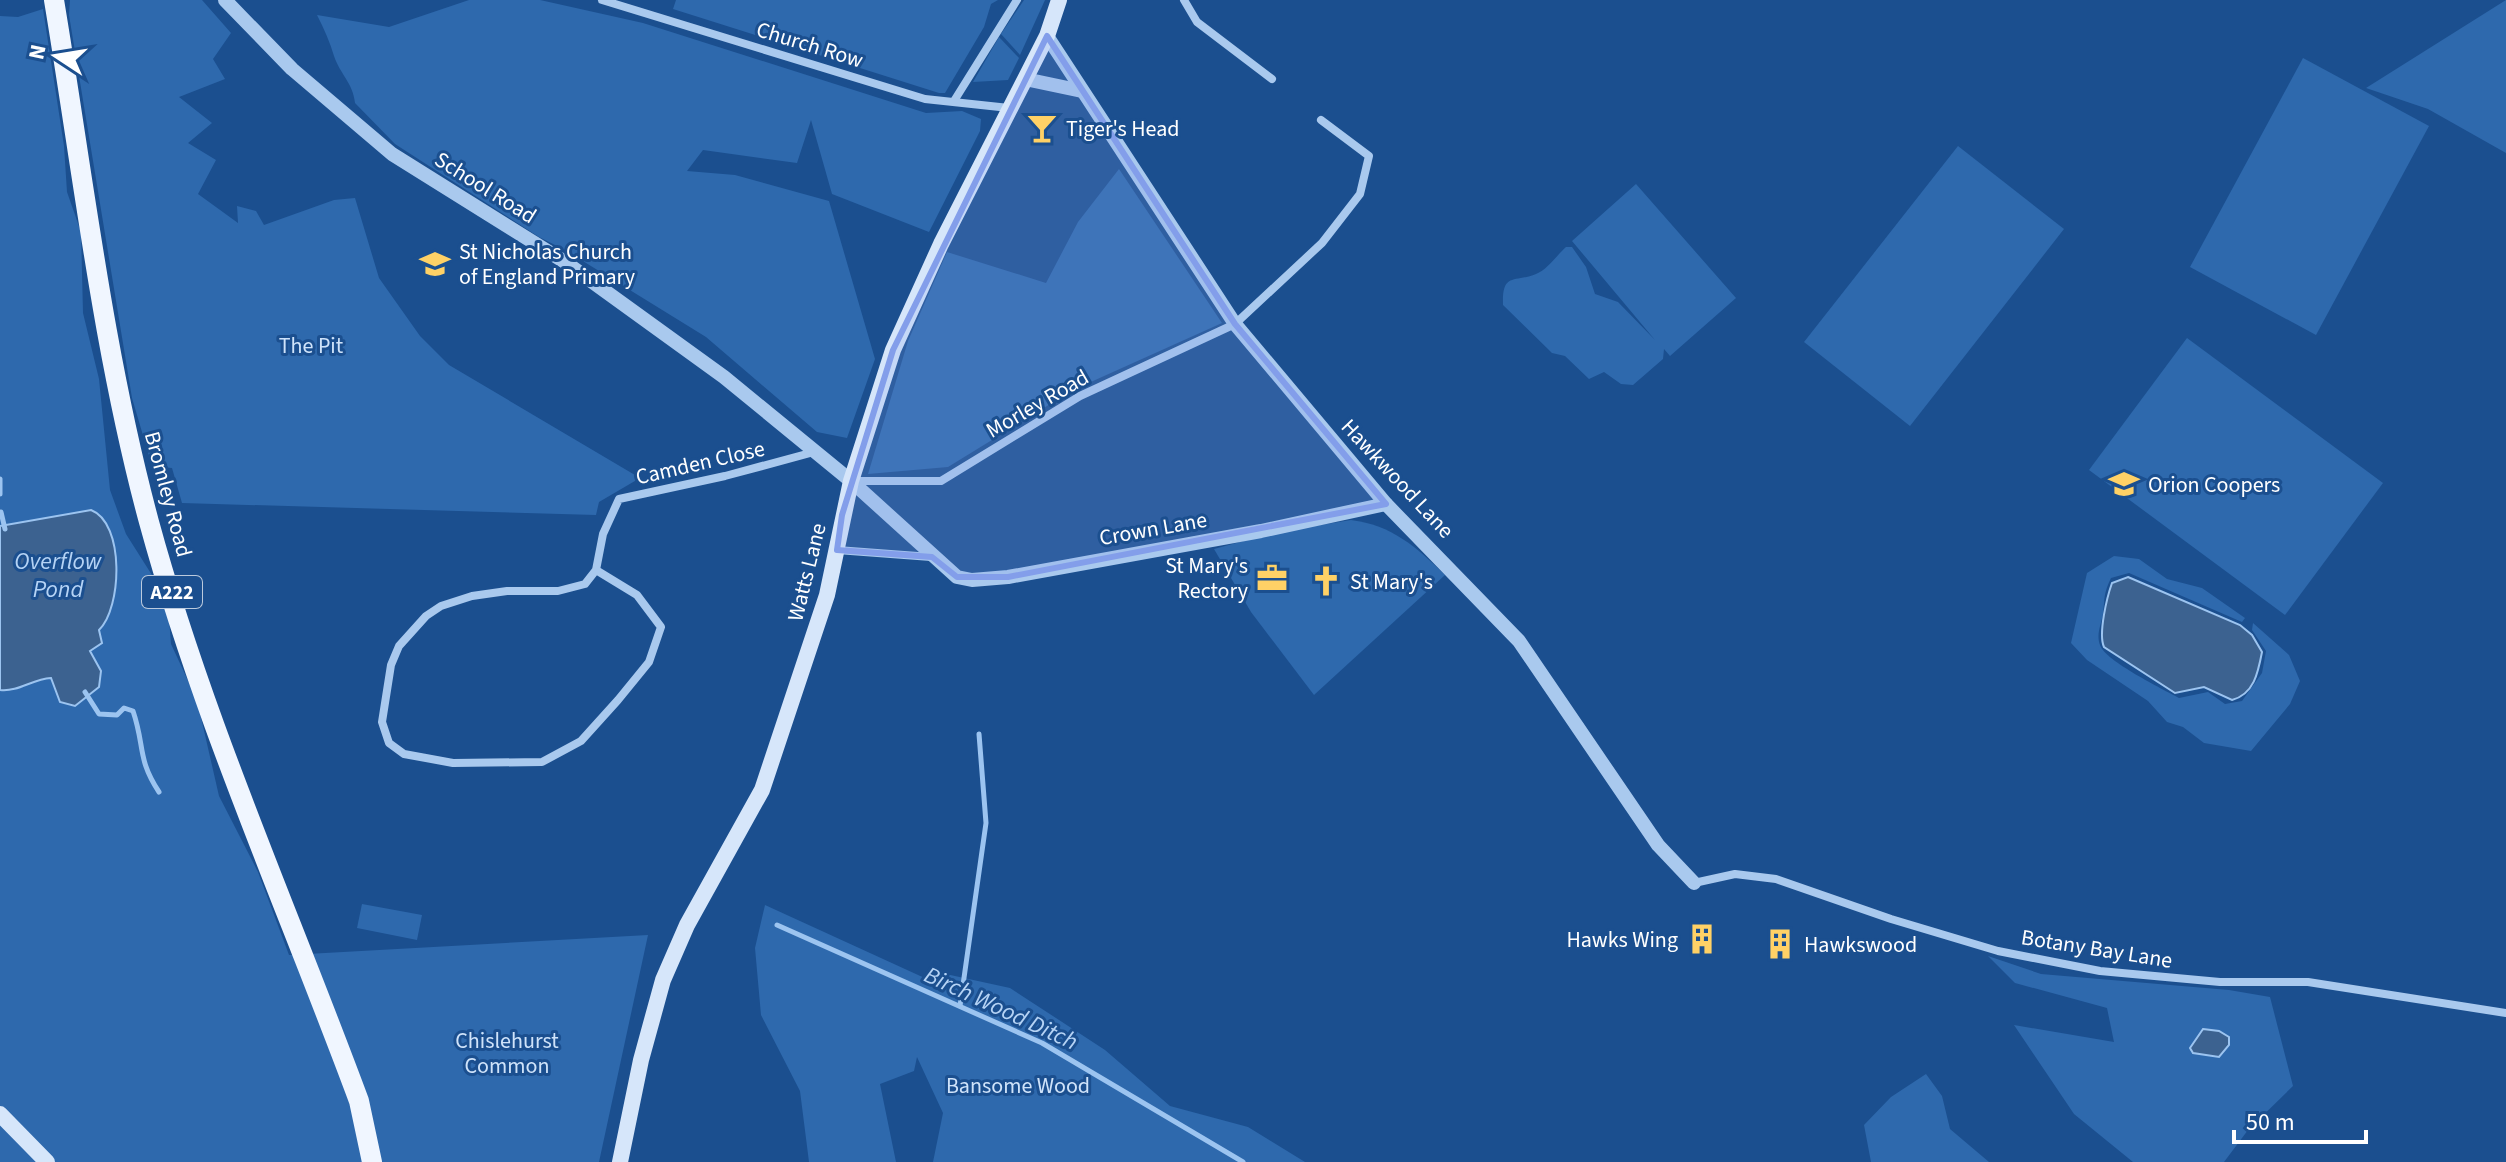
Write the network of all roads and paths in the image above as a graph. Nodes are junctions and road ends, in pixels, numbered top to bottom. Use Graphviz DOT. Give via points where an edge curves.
graph roads {
  1 [pos="54,0"];
  2 [pos="225,0"];
  3 [pos="602,0"];
  4 [pos="1017,0"];
  5 [pos="1059,0"];
  6 [pos="1184,0"];
  7 [pos="1047,36"];
  8 [pos="1025,79"];
  9 [pos="1272,79"];
  10 [pos="1082,91"];
  11 [pos="954,101"];
  12 [pos="1010,108"];
  13 [pos="1321,120"];
  14 [pos="1235,324"];
  15 [pos="815,452"];
  16 [pos="851,481"];
  17 [pos="1386,504"];
  18 [pos="837,550"];
  19 [pos="932,557"];
  20 [pos="596,570"];
  21 [pos="1694,883"];
  22 [pos="2506,1013"];
  23 [pos="0,1114"];
  24 [pos="47,1162"];
  25 [pos="372,1162"];
  26 [pos="620,1162"];
  1 -- 25 [label="main road, Bromley Road / A222" via="123,417 151,527 224,750 359,1101"];
  2 -- 15 [label="street, School Road" via="292,69 392,154 565,262 724,377"];
  3 -- 11 [label="street, Church Row" via="925,99"];
  4 -- 11 [label="street"];
  5 -- 7 [label="main road, Watts Lane"];
  6 -- 9 [label="street" via="1197,22"];
  7 -- 8 [label="main road, Watts Lane"];
  7 -- 10 [label="street, Hawkwood Lane"];
  8 -- 10 [label="street"];
  8 -- 12 [label="main road, Watts Lane"];
  10 -- 14 [label="street, Hawkwood Lane"];
  11 -- 12 [label="street, Church Row"];
  12 -- 16 [label="main road, Watts Lane" via="893,350"];
  13 -- 14 [label="street, Morley Road" via="1369,156 1360,194 1322,243"];
  14 -- 16 [label="street, Morley Road" via="1080,396 941,481"];
  14 -- 17 [label="street, Hawkwood Lane"];
  15 -- 16 [label="street, School Road"];
  15 -- 20 [label="street, Camden Close" via="619,499 603,534"];
  16 -- 18 [label="main road, Watts Lane"];
  16 -- 19 [label="street, Crown Lane"];
  17 -- 19 [label="street, Crown Lane" via="1008,577 957,577"];
  17 -- 21 [label="street, Hawkwood Lane" via="1519,641 1658,845"];
  18 -- 19 [label="street, Crown Lane"];
  18 -- 26 [label="main road, Watts Lane" via="762,790 687,925 663,980"];
  20 -- 20 [label="street" via="637,595 661,627 649,662 581,741 542,762 453,763 404,754 389,743 382,722 391,665 399,646 426,616 472,596 558,591 585,584"];
  21 -- 22 [label="street, Botany Bay Lane" via="1735,874 1776,879 1998,951 2100,971 2220,982 2308,982"];
  23 -- 24 [label="main road"];
}
